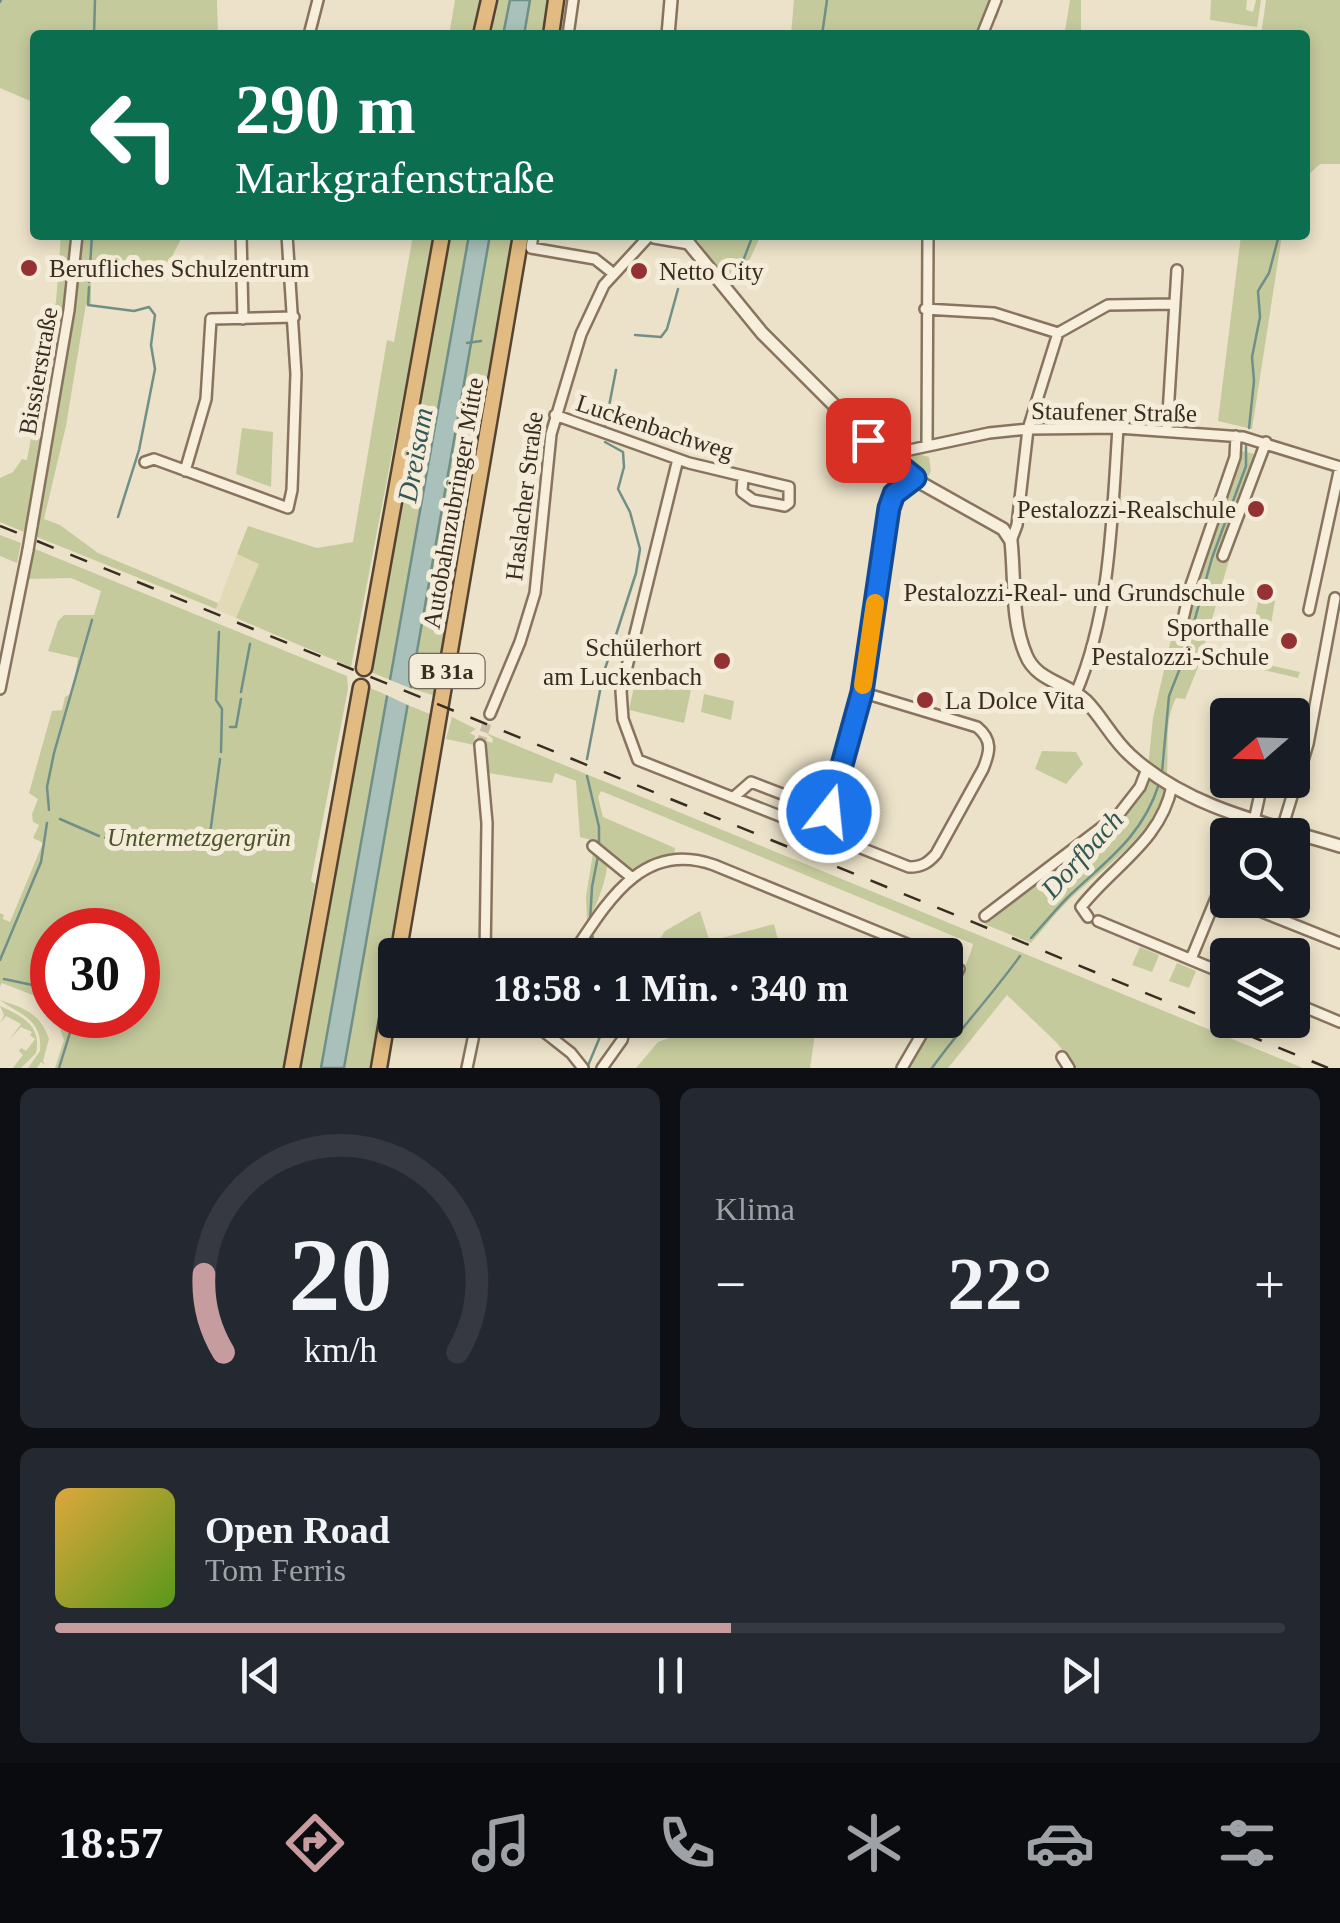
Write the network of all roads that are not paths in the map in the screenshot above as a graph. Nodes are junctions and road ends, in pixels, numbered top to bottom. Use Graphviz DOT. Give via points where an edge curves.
graph roads {
  1 [pos="318,0"];
  2 [pos="488,0"];
  3 [pos="558,0"];
  4 [pos="573,0"];
  5 [pos="671,0"];
  6 [pos="996,0"];
  7 [pos="309,30"];
  8 [pos="481,30"];
  9 [pos="553,30"];
  10 [pos="569,30"];
  11 [pos="668,30"];
  12 [pos="984,30"];
  13 [pos="77,240"];
  14 [pos="242,240"];
  15 [pos="287,240"];
  16 [pos="441,240"];
  17 [pos="520,240"];
  18 [pos="532,240"];
  19 [pos="650,240"];
  20 [pos="687,240"];
  21 [pos="928,240"];
  22 [pos="1177,270"];
  23 [pos="614,274"];
  24 [pos="1175,304"];
  25 [pos="926,308"];
  26 [pos="294,318"];
  27 [pos="243,319"];
  28 [pos="1058,333"];
  29 [pos="555,415"];
  30 [pos="1118,428"];
  31 [pos="1028,429"];
  32 [pos="1166,430"];
  33 [pos="1243,437"];
  34 [pos="1266,442"];
  35 [pos="927,444"];
  36 [pos="886,455"];
  37 [pos="678,459"];
  38 [pos="145,462"];
  39 [pos="1340,467"];
  40 [pos="900,468"];
  41 [pos="185,471"];
  42 [pos="743,477"];
  43 [pos="915,478"];
  44 [pos="894,494"];
  45 [pos="1011,541"];
  46 [pos="1223,556"];
  47 [pos="1335,598"];
  48 [pos="1309,610"];
  49 [pos="1180,632"];
  50 [pos="364,668"];
  51 [pos="361,686"];
  52 [pos="0,689"];
  53 [pos="862,692"];
  54 [pos="1076,693"];
  55 [pos="490,714"];
  56 [pos="480,745"];
  57 [pos="1160,778"];
  58 [pos="735,796"];
  59 [pos="829,812"];
  60 [pos="1248,818"];
  61 [pos="1285,818"];
  62 [pos="822,831"];
  63 [pos="1310,837"];
  64 [pos="1340,846"];
  65 [pos="596,850"];
  66 [pos="631,877"];
  67 [pos="985,916"];
  68 [pos="1214,918"];
  69 [pos="1278,918"];
  70 [pos="401,938"];
  71 [pos="485,938"];
  72 [pos="583,938"];
  73 [pos="892,938"];
  74 [pos="1340,942"];
  75 [pos="1190,959"];
  76 [pos="1210,967"];
  77 [pos="1310,1010"];
  78 [pos="1340,1022"];
  79 [pos="384,1038"];
  80 [pos="474,1038"];
  81 [pos="553,1038"];
  82 [pos="623,1038"];
  83 [pos="920,1038"];
  84 [pos="1062,1057"];
  85 [pos="582,1067"];
  86 [pos="292,1068"];
  87 [pos="379,1068"];
  88 [pos="468,1068"];
  89 [pos="602,1068"];
  90 [pos="902,1068"];
  91 [pos="1069,1068"];
  1 -- 7 [label="street"];
  2 -- 8 [label="highway"];
  3 -- 9 [label="highway"];
  4 -- 10 [label="street"];
  5 -- 11 [label="street"];
  6 -- 12 [label="street"];
  13 -- 52 [label="street, Bissierstraße, bridge" via="70,310"];
  14 -- 27 [label="street"];
  15 -- 26 [label="street"];
  16 -- 50 [label="highway"];
  17 -- 70 [label="highway, Autobahnzubringer Mitte / B 31a"];
  18 -- 23 [label="street" via="531,248 596,260"];
  19 -- 23 [label="street, Haslacher Straße"];
  20 -- 36 [label="street" via="762,333"];
  21 -- 25 [label="street"];
  22 -- 24 [label="street"];
  23 -- 29 [label="street, Haslacher Straße" via="589,312"];
  24 -- 28 [label="street" via="1108,305"];
  24 -- 32 [label="street"];
  25 -- 28 [label="street" via="994,314"];
  25 -- 35 [label="street"];
  26 -- 27 [label="street"];
  26 -- 41 [label="street" via="288,508"];
  27 -- 41 [label="street" via="211,319 206,399"];
  28 -- 31 [label="street"];
  29 -- 37 [label="street, Luckenbachweg"];
  29 -- 55 [label="street, Haslacher Straße" via="535,593"];
  30 -- 31 [label="street, Staufener Straße"];
  30 -- 32 [label="street, Staufener Straße"];
  30 -- 54 [label="street" via="1094,645"];
  31 -- 35 [label="street, Staufener Straße"];
  31 -- 45 [label="street"];
  32 -- 33 [label="street, Staufener Straße"];
  33 -- 34 [label="street, Staufener Straße"];
  33 -- 49 [label="street"];
  34 -- 39 [label="street, Staufener Straße"];
  34 -- 46 [label="street"];
  35 -- 36 [label="street, Staufener Straße"];
  36 -- 40 [label="street"];
  37 -- 42 [label="street, Luckenbachweg"];
  37 -- 58 [label="street" via="621,691 624,719 638,760"];
  38 -- 41 [label="street"];
  39 -- 48 [label="street"];
  40 -- 43 [label="street"];
  40 -- 44 [label="street"];
  42 -- 42 [label="street, Luckenbachweg" via="748,498 789,504 789,488"];
  43 -- 44 [label="street"];
  43 -- 45 [label="street" via="996,523"];
  44 -- 53 [label="street"];
  45 -- 54 [label="street" via="1025,654 1036,670"];
  47 -- 61 [label="street" via="1308,744"];
  51 -- 86 [label="highway"];
  53 -- 59 [label="street"];
  53 -- 62 [label="street" via="977,727 989,742 989,755 929,862 909,867"];
  54 -- 57 [label="street" via="1118,743"];
  56 -- 71 [label="street"];
  57 -- 60 [label="street"];
  57 -- 67 [label="street" via="1140,787 1119,814"];
  57 -- 75 [label="street" via="1161,818 1081,908"];
  58 -- 59 [label="street" via="751,782"];
  58 -- 62 [label="street"];
  59 -- 62 [label="street"];
  63 -- 64 [label="street"];
  65 -- 66 [label="street"];
  66 -- 72 [label="street"];
  66 -- 73 [label="street" via="672,858 698,859"];
  68 -- 75 [label="street"];
  69 -- 74 [label="street"];
  75 -- 76 [label="street"];
  77 -- 78 [label="street"];
  79 -- 87 [label="highway"];
  80 -- 88 [label="street"];
  81 -- 85 [label="street"];
  82 -- 89 [label="street"];
  83 -- 90 [label="street"];
  84 -- 91 [label="street"];
}
